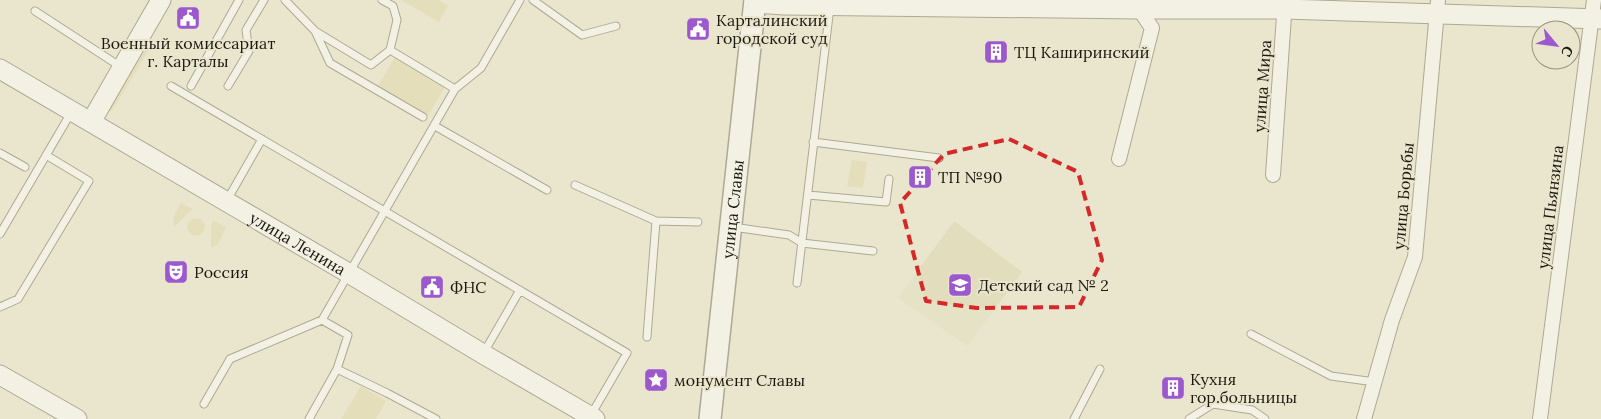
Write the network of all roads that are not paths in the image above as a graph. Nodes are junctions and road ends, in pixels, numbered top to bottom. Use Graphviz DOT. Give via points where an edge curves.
graph roads {
  1 [pos="161,0"];
  2 [pos="239,0"];
  3 [pos="264,0"];
  4 [pos="285,0"];
  5 [pos="382,0"];
  6 [pos="520,0"];
  7 [pos="533,0"];
  8 [pos="1594,0"];
  9 [pos="754,1"];
  10 [pos="958,3"];
  11 [pos="830,4"];
  12 [pos="1139,5"];
  13 [pos="1284,5"];
  14 [pos="1437,7"];
  15 [pos="35,11"];
  16 [pos="1596,19"];
  17 [pos="616,26"];
  18 [pos="315,31"];
  19 [pos="390,50"];
  20 [pos="0,68"];
  21 [pos="121,68"];
  22 [pos="171,86"];
  23 [pos="191,86"];
  24 [pos="228,86"];
  25 [pos="456,89"];
  26 [pos="72,111"];
  27 [pos="423,117"];
  28 [pos="91,122"];
  29 [pos="435,126"];
  30 [pos="262,139"];
  31 [pos="813,142"];
  32 [pos="0,153"];
  33 [pos="46,155"];
  34 [pos="938,158"];
  35 [pos="1118,158"];
  36 [pos="25,167"];
  37 [pos="1273,175"];
  38 [pos="888,179"];
  39 [pos="575,185"];
  40 [pos="547,190"];
  41 [pos="808,195"];
  42 [pos="226,202"];
  43 [pos="385,211"];
  44 [pos="656,221"];
  45 [pos="698,222"];
  46 [pos="730,227"];
  47 [pos="0,234"];
  48 [pos="802,243"];
  49 [pos="873,251"];
  50 [pos="350,274"];
  51 [pos="797,283"];
  52 [pos="520,290"];
  53 [pos="0,307"];
  54 [pos="322,320"];
  55 [pos="1251,334"];
  56 [pos="647,338"];
  57 [pos="483,354"];
  58 [pos="337,369"];
  59 [pos="1100,369"];
  60 [pos="0,374"];
  61 [pos="1375,382"];
  62 [pos="204,404"];
  63 [pos="592,418"];
  64 [pos="77,419"];
  65 [pos="309,419"];
  66 [pos="436,419"];
  67 [pos="710,419"];
  68 [pos="1074,419"];
  69 [pos="1189,419"];
  70 [pos="1265,419"];
  71 [pos="1364,419"];
  72 [pos="1540,419"];
  1 -- 21 [label="street"];
  2 -- 23 [label="lane"];
  3 -- 24 [label="lane" via="246,30 249,51"];
  4 -- 18 [label="lane"];
  5 -- 19 [label="lane" via="393,6 397,20"];
  6 -- 25 [label="lane" via="481,68"];
  7 -- 17 [label="lane" via="582,35"];
  8 -- 16 [label="street, улица Пьянзина"];
  9 -- 11 [label="street" via="784,5"];
  9 -- 46 [label="main road, улица Славы"];
  10 -- 11 [label="street"];
  10 -- 12 [label="street"];
  11 -- 31 [label="lane"];
  12 -- 13 [label="street"];
  12 -- 35 [label="street" via="1152,28"];
  13 -- 14 [label="street"];
  13 -- 37 [label="street, улица Мира"];
  14 -- 16 [label="street"];
  14 -- 61 [label="street, улица Борьбы" via="1415,257 1392,320"];
  15 -- 21 [label="lane"];
  16 -- 72 [label="street, улица Пьянзина"];
  18 -- 19 [label="lane" via="371,65"];
  18 -- 27 [label="lane" via="330,63"];
  19 -- 25 [label="lane"];
  20 -- 26 [label="street, улица Ленина"];
  21 -- 28 [label="street"];
  22 -- 30 [label="lane"];
  25 -- 29 [label="lane"];
  26 -- 28 [label="street, улица Ленина"];
  26 -- 33 [label="lane"];
  28 -- 42 [label="street, улица Ленина"];
  29 -- 40 [label="lane"];
  29 -- 43 [label="lane"];
  30 -- 42 [label="lane"];
  30 -- 43 [label="lane"];
  31 -- 34 [label="lane"];
  31 -- 41 [label="lane"];
  32 -- 36 [label="lane"];
  33 -- 47 [label="lane"];
  33 -- 53 [label="lane" via="89,180 18,299"];
  38 -- 41 [label="lane" via="886,202"];
  39 -- 44 [label="lane"];
  41 -- 48 [label="lane"];
  42 -- 50 [label="street, улица Ленина"];
  43 -- 50 [label="lane"];
  43 -- 52 [label="lane"];
  44 -- 45 [label="lane"];
  44 -- 56 [label="lane"];
  46 -- 48 [label="lane" via="789,235"];
  46 -- 67 [label="main road, улица Славы"];
  48 -- 49 [label="lane"];
  48 -- 51 [label="lane"];
  50 -- 54 [label="lane"];
  50 -- 57 [label="street, улица Ленина"];
  52 -- 57 [label="lane"];
  52 -- 63 [label="lane" via="627,353"];
  54 -- 58 [label="lane" via="348,335"];
  54 -- 62 [label="lane" via="230,359"];
  55 -- 61 [label="lane" via="1331,376"];
  57 -- 63 [label="street, улица Ленина"];
  58 -- 65 [label="lane"];
  58 -- 66 [label="lane"];
  59 -- 68 [label="lane"];
  60 -- 64 [label="street"];
  61 -- 71 [label="street, улица Борьбы"];
  69 -- 70 [label="lane" via="1213,404 1252,410"];
}
